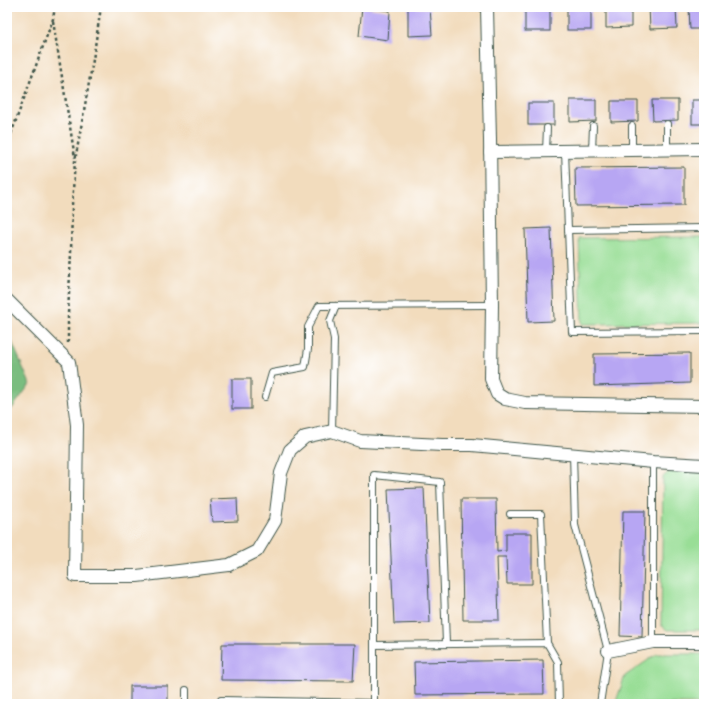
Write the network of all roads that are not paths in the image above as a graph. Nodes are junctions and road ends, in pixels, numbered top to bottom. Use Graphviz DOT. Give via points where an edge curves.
graph roads {
  1 [pos="487,7"];
  2 [pos="667,124"];
  3 [pos="593,126"];
  4 [pos="632,126"];
  5 [pos="547,128"];
  6 [pos="704,149"];
  7 [pos="632,150"];
  8 [pos="667,150"];
  9 [pos="546,151"];
  10 [pos="565,151"];
  11 [pos="592,151"];
  12 [pos="490,152"];
  13 [pos="704,228"];
  14 [pos="568,230"];
  15 [pos="7,300"];
  16 [pos="492,305"];
  17 [pos="336,306"];
  18 [pos="704,331"];
  19 [pos="265,397"];
  20 [pos="704,406"];
  21 [pos="332,431"];
  22 [pos="573,454"];
  23 [pos="653,462"];
  24 [pos="704,464"];
  25 [pos="510,514"];
  26 [pos="653,642"];
  27 [pos="704,642"];
  28 [pos="446,643"];
  29 [pos="547,643"];
  30 [pos="374,645"];
  31 [pos="608,651"];
  32 [pos="186,690"];
  33 [pos="221,700"];
  34 [pos="277,703"];
  35 [pos="374,703"];
  36 [pos="186,704"];
  37 [pos="559,704"];
  38 [pos="600,704"];
  1 -- 12 [label="street"];
  2 -- 8 [label="lane"];
  3 -- 11 [label="lane"];
  4 -- 7 [label="lane"];
  5 -- 9 [label="lane"];
  6 -- 8 [label="street"];
  7 -- 8 [label="street"];
  7 -- 11 [label="street"];
  9 -- 10 [label="street"];
  9 -- 12 [label="street"];
  10 -- 11 [label="street"];
  10 -- 14 [label="lane"];
  12 -- 16 [label="street"];
  13 -- 14 [label="lane"];
  14 -- 18 [label="lane" via="572,332"];
  15 -- 21 [label="street" via="69,362 77,425 75,576 137,576 229,566 257,551 275,521 281,473 290,450 305,437"];
  16 -- 17 [label="lane"];
  16 -- 20 [label="street" via="491,379 497,394 505,399 525,403"];
  17 -- 19 [label="lane" via="319,306 308,327 305,367 272,373"];
  17 -- 21 [label="lane" via="330,321 334,339"];
  21 -- 22 [label="street" via="360,441 472,445"];
  22 -- 23 [label="street"];
  22 -- 31 [label="lane" via="575,525"];
  23 -- 24 [label="street"];
  23 -- 26 [label="lane"];
  25 -- 29 [label="lane" via="541,514"];
  26 -- 27 [label="street"];
  26 -- 31 [label="street"];
  28 -- 29 [label="lane"];
  28 -- 30 [label="lane"];
  28 -- 30 [label="lane" via="440,482 374,475"];
  29 -- 37 [label="lane" via="558,662"];
  30 -- 35 [label="lane"];
  31 -- 38 [label="lane"];
  32 -- 36 [label="lane"];
  33 -- 34 [label="lane"];
  34 -- 35 [label="lane"];
}
